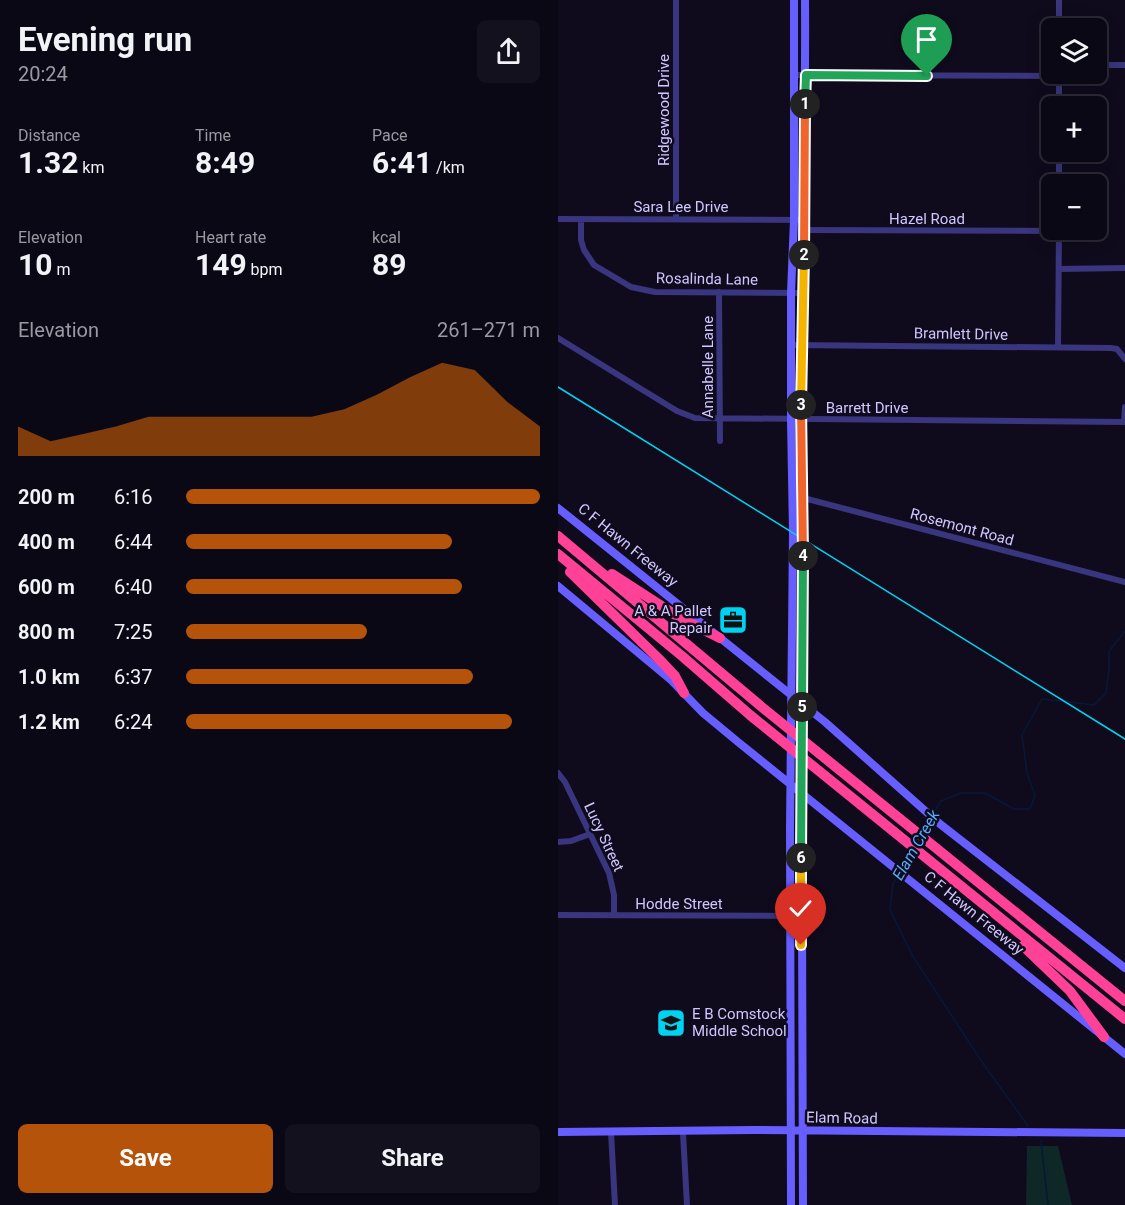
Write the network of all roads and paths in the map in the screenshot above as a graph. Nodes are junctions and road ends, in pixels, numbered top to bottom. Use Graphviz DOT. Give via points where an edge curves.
graph roads {
  1 [pos="676,0"];
  2 [pos="794,0"];
  3 [pos="805,0"];
  4 [pos="1059,0"];
  5 [pos="1059,18"];
  6 [pos="1107,65"];
  7 [pos="1125,65"];
  8 [pos="795,75"];
  9 [pos="806,75"];
  10 [pos="1041,75"];
  11 [pos="558,219"];
  12 [pos="581,219"];
  13 [pos="676,219"];
  14 [pos="795,220"];
  15 [pos="805,220"];
  16 [pos="794,230"];
  17 [pos="804,230"];
  18 [pos="1041,230"];
  19 [pos="1059,240"];
  20 [pos="1125,268"];
  21 [pos="1059,269"];
  22 [pos="719,292"];
  23 [pos="791,292"];
  24 [pos="802,293"];
  25 [pos="558,338"];
  26 [pos="791,345"];
  27 [pos="802,345"];
  28 [pos="1058,347"];
  29 [pos="1125,359"];
  30 [pos="1125,407"];
  31 [pos="720,419"];
  32 [pos="791,420"];
  33 [pos="801,420"];
  34 [pos="1125,422"];
  35 [pos="720,441"];
  36 [pos="792,495"];
  37 [pos="802,498"];
  38 [pos="558,508"];
  39 [pos="558,536"];
  40 [pos="558,555"];
  41 [pos="591,563"];
  42 [pos="1125,582"];
  43 [pos="558,586"];
  44 [pos="720,638"];
  45 [pos="792,661"];
  46 [pos="772,679"];
  47 [pos="684,693"];
  48 [pos="791,695"];
  49 [pos="802,703"];
  50 [pos="558,773"];
  51 [pos="791,783"];
  52 [pos="801,793"];
  53 [pos="801,827"];
  54 [pos="790,828"];
  55 [pos="590,834"];
  56 [pos="558,842"];
  57 [pos="790,869"];
  58 [pos="801,869"];
  59 [pos="558,915"];
  60 [pos="614,915"];
  61 [pos="790,916"];
  62 [pos="801,916"];
  63 [pos="997,917"];
  64 [pos="1125,968"];
  65 [pos="1089,972"];
  66 [pos="791,989"];
  67 [pos="802,989"];
  68 [pos="1125,991"];
  69 [pos="1125,1001"];
  70 [pos="1125,1019"];
  71 [pos="791,1035"];
  72 [pos="801,1035"];
  73 [pos="1104,1037"];
  74 [pos="1125,1054"];
  75 [pos="790,1131"];
  76 [pos="802,1131"];
  77 [pos="558,1132"];
  78 [pos="610,1132"];
  79 [pos="683,1132"];
  80 [pos="1125,1133"];
  81 [pos="615,1205"];
  82 [pos="687,1205"];
  83 [pos="791,1205"];
  84 [pos="803,1205"];
  1 -- 13 [label="street, Ridgewood Drive"];
  2 -- 8 [label="main road"];
  3 -- 9 [label="main road"];
  4 -- 5 [label="street"];
  6 -- 7 [label="street"];
  8 -- 9 [label="street"];
  8 -- 14 [label="main road"];
  9 -- 10 [label="street"];
  9 -- 15 [label="main road"];
  11 -- 12 [label="street, Sara Lee Drive"];
  12 -- 13 [label="street, Sara Lee Drive"];
  12 -- 22 [label="street, Rosalinda Lane" via="581,240 588,256 594,265 619,281 656,292"];
  13 -- 14 [label="street, Sara Lee Drive"];
  14 -- 15 [label="street, Sara Lee Drive"];
  14 -- 16 [label="main road"];
  15 -- 17 [label="main road"];
  16 -- 17 [label="street, Hazel Road"];
  16 -- 23 [label="main road"];
  17 -- 18 [label="street, Hazel Road"];
  17 -- 24 [label="main road"];
  19 -- 21 [label="street"];
  20 -- 21 [label="street"];
  21 -- 28 [label="street"];
  22 -- 23 [label="street, Rosalinda Lane"];
  22 -- 31 [label="street, Annabelle Lane"];
  23 -- 24 [label="street, Rosalinda Lane"];
  23 -- 26 [label="main road"];
  24 -- 27 [label="main road"];
  25 -- 31 [label="street, Barrett Drive" via="677,411 695,418"];
  26 -- 27 [label="street, Bramlett Drive"];
  26 -- 32 [label="main road"];
  27 -- 28 [label="street, Bramlett Drive"];
  27 -- 33 [label="main road"];
  28 -- 29 [label="street, Bramlett Drive" via="1111,348"];
  30 -- 34 [label="street"];
  31 -- 32 [label="street, Barrett Drive"];
  31 -- 35 [label="street, Annabelle Lane"];
  32 -- 33 [label="street, Barrett Drive"];
  32 -- 36 [label="main road"];
  33 -- 34 [label="street, Barrett Drive"];
  33 -- 37 [label="main road"];
  36 -- 37 [label="street, Rosemont Road"];
  36 -- 45 [label="main road"];
  37 -- 42 [label="street, Rosemont Road"];
  37 -- 49 [label="main road"];
  38 -- 44 [label="main road, C F Hawn Freeway"];
  39 -- 41 [label="highway, C F Hawn Freeway"];
  40 -- 47 [label="highway" via="566,568 675,676"];
  40 -- 63 [label="highway, C F Hawn Freeway"];
  41 -- 44 [label="highway"];
  41 -- 65 [label="highway, C F Hawn Freeway"];
  43 -- 47 [label="main road, C F Hawn Freeway"];
  44 -- 46 [label="main road, C F Hawn Freeway"];
  45 -- 46 [label="main road" via="788,675"];
  45 -- 48 [label="main road"];
  46 -- 48 [label="main road, C F Hawn Freeway"];
  47 -- 51 [label="main road, C F Hawn Freeway" via="703,713"];
  48 -- 49 [label="main road, C F Hawn Freeway"];
  48 -- 51 [label="main road"];
  49 -- 52 [label="main road"];
  49 -- 64 [label="main road, C F Hawn Freeway" via="921,809"];
  50 -- 55 [label="street, Lucy Street"];
  51 -- 52 [label="main road, C F Hawn Freeway"];
  51 -- 54 [label="main road"];
  52 -- 53 [label="main road"];
  52 -- 73 [label="main road, C F Hawn Freeway"];
  53 -- 54 [label="main road"];
  53 -- 58 [label="main road"];
  54 -- 57 [label="main road"];
  55 -- 56 [label="street"];
  55 -- 60 [label="street, Lucy Street" via="613,885"];
  57 -- 58 [label="main road"];
  57 -- 61 [label="main road"];
  58 -- 62 [label="main road"];
  59 -- 60 [label="street, Hodde Street"];
  60 -- 61 [label="street, Hodde Street"];
  61 -- 62 [label="street, Hodde Street"];
  61 -- 66 [label="main road"];
  62 -- 67 [label="main road"];
  63 -- 70 [label="highway, C F Hawn Freeway"];
  63 -- 73 [label="highway" via="1070,991"];
  65 -- 68 [label="highway"];
  65 -- 69 [label="highway, C F Hawn Freeway"];
  66 -- 67 [label="main road"];
  66 -- 71 [label="main road"];
  67 -- 72 [label="main road"];
  71 -- 72 [label="main road"];
  71 -- 75 [label="main road"];
  72 -- 76 [label="main road"];
  73 -- 74 [label="main road, C F Hawn Freeway"];
  75 -- 76 [label="main road, Elam Road"];
  75 -- 79 [label="main road, Elam Road"];
  75 -- 83 [label="main road"];
  76 -- 80 [label="main road, Elam Road"];
  76 -- 84 [label="main road"];
  77 -- 78 [label="main road, Elam Road"];
  78 -- 79 [label="main road, Elam Road"];
  78 -- 81 [label="street"];
  79 -- 82 [label="street"];
}
